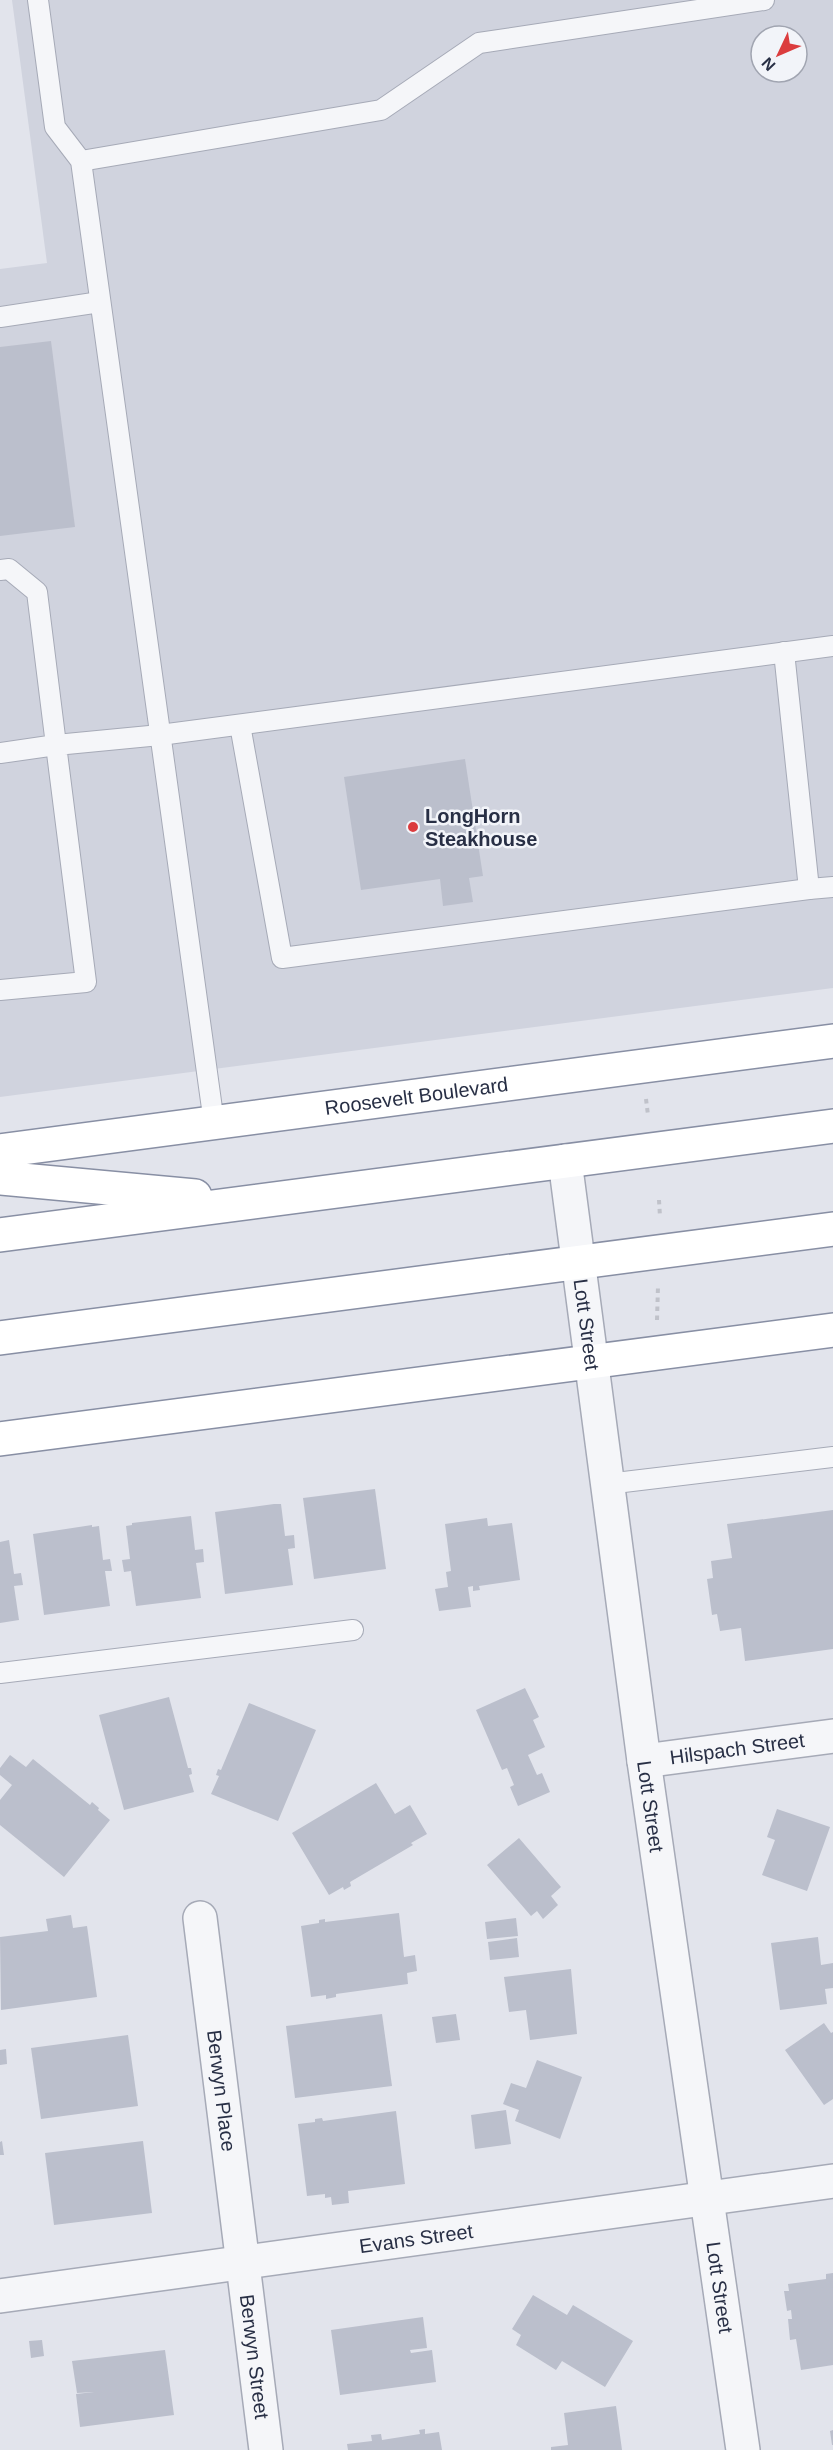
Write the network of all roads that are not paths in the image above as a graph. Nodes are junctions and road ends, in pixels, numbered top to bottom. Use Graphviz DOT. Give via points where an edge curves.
graph roads {
  1 [pos="38,0"];
  2 [pos="764,0"];
  3 [pos="81,161"];
  4 [pos="100,302"];
  5 [pos="0,317"];
  6 [pos="0,570"];
  7 [pos="833,646"];
  8 [pos="784,652"];
  9 [pos="240,725"];
  10 [pos="160,735"];
  11 [pos="56,745"];
  12 [pos="0,753"];
  13 [pos="833,887"];
  14 [pos="808,890"];
  15 [pos="0,990"];
  16 [pos="833,1041"];
  17 [pos="214,1123"];
  18 [pos="833,1126"];
  19 [pos="0,1151"];
  20 [pos="565,1161"];
  21 [pos="0,1178"];
  22 [pos="253,1202"];
  23 [pos="833,1229"];
  24 [pos="0,1235"];
  25 [pos="578,1262"];
  26 [pos="833,1330"];
  27 [pos="0,1338"];
  28 [pos="591,1362"];
  29 [pos="0,1439"];
  30 [pos="833,1457"];
  31 [pos="607,1484"];
  32 [pos="353,1630"];
  33 [pos="0,1673"];
  34 [pos="833,1736"];
  35 [pos="644,1761"];
  36 [pos="200,1918"];
  37 [pos="833,2181"];
  38 [pos="708,2197"];
  39 [pos="243,2264"];
  40 [pos="0,2296"];
  41 [pos="266,2450"];
  42 [pos="743,2450"];
  1 -- 3 [label="lane" via="55,127"];
  2 -- 3 [label="lane" via="479,43 381,110"];
  3 -- 4 [label="lane"];
  4 -- 5 [label="lane"];
  4 -- 10 [label="lane"];
  6 -- 11 [label="lane" via="9,568 37,592"];
  7 -- 8 [label="lane"];
  8 -- 9 [label="lane"];
  8 -- 14 [label="lane"];
  9 -- 10 [label="lane"];
  9 -- 14 [label="lane" via="282,958"];
  10 -- 11 [label="lane"];
  10 -- 17 [label="lane"];
  11 -- 12 [label="lane"];
  11 -- 15 [label="lane" via="86,982"];
  13 -- 14 [label="lane"];
  16 -- 17 [label="highway, Roosevelt Boulevard"];
  17 -- 19 [label="highway, Roosevelt Boulevard"];
  18 -- 20 [label="highway"];
  20 -- 22 [label="highway"];
  20 -- 25 [label="street, Lott Street"];
  21 -- 22 [label="highway"];
  22 -- 24 [label="highway"];
  23 -- 25 [label="highway"];
  25 -- 27 [label="highway"];
  25 -- 28 [label="street, Lott Street"];
  26 -- 28 [label="highway"];
  28 -- 29 [label="highway"];
  28 -- 31 [label="street, Lott Street"];
  30 -- 31 [label="lane"];
  31 -- 35 [label="street, Lott Street"];
  32 -- 33 [label="lane"];
  34 -- 35 [label="street, Hilspach Street"];
  35 -- 38 [label="street, Lott Street"];
  36 -- 39 [label="street, Berwyn Place"];
  37 -- 38 [label="street, Evans Street"];
  38 -- 39 [label="street, Evans Street"];
  38 -- 42 [label="street, Lott Street"];
  39 -- 40 [label="street, Evans Street"];
  39 -- 41 [label="street, Berwyn Street"];
}
